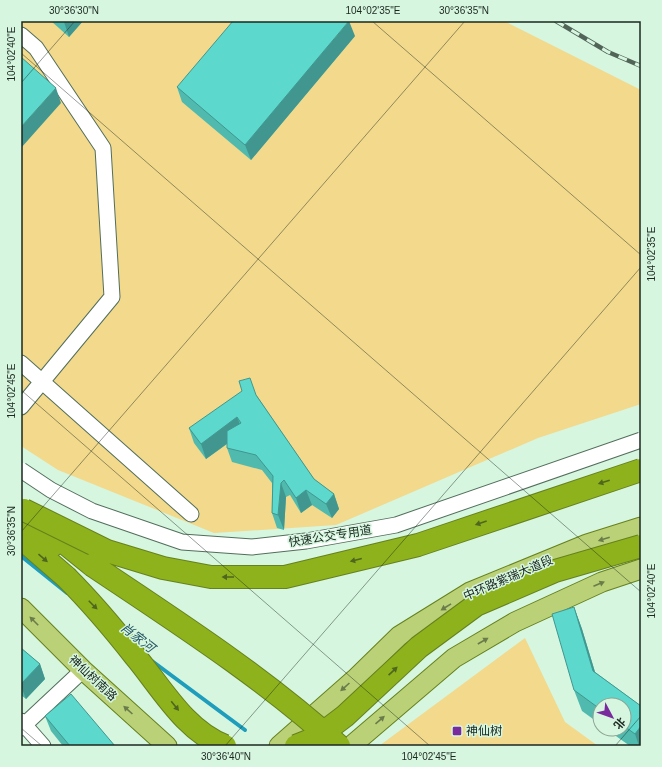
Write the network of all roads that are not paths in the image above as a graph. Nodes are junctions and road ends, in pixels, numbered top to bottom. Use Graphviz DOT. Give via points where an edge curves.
graph roads {
  1 [pos="21,35"];
  2 [pos="21,363"];
  3 [pos="42,381"];
  4 [pos="21,407"];
  5 [pos="641,440"];
  6 [pos="21,470"];
  7 [pos="641,470"];
  8 [pos="191,514"];
  9 [pos="22,515"];
  10 [pos="641,527"];
  11 [pos="21,538"];
  12 [pos="641,546"];
  13 [pos="641,570"];
  14 [pos="21,608"];
  15 [pos="83,670"];
  16 [pos="22,725"];
  17 [pos="43,746"];
  18 [pos="167,746"];
  19 [pos="225,746"];
  20 [pos="279,746"];
  21 [pos="296,746"];
  22 [pos="339,746"];
  23 [pos="351,746"];
  1 -- 3 [label="lane" via="36,48 103,148 112,297"];
  2 -- 3 [label="lane"];
  3 -- 4 [label="lane"];
  3 -- 8 [label="lane"];
  5 -- 6 [label="lane, 快速公交专用道, bridge" via="396,525 306,541 252,547 182,542 92,511 51,490"];
  7 -- 9 [label="highway, one-way, bridge" via="418,545 285,577 211,577 163,568 107,551"];
  9 -- 22 [label="highway, bridge" via="221,652 287,701"];
  10 -- 20 [label="main road, 中环路紫瑞大道段, one-way" via="587,544 470,592 399,636"];
  11 -- 19 [label="highway, one-way, bridge" via="66,577 98,610 193,727"];
  21 -- 12 [label="highway, one-way, bridge" via="316,738 345,716 419,647 476,605 555,571"];
  23 -- 13 [label="main road, one-way" via="454,658 515,622 602,582"];
  15 -- 14 [label="main road, 神仙树南路, one-way"];
  15 -- 16 [label="lane"];
  18 -- 15 [label="main road, 神仙树南路, one-way"];
  16 -- 17 [label="lane"];
}
